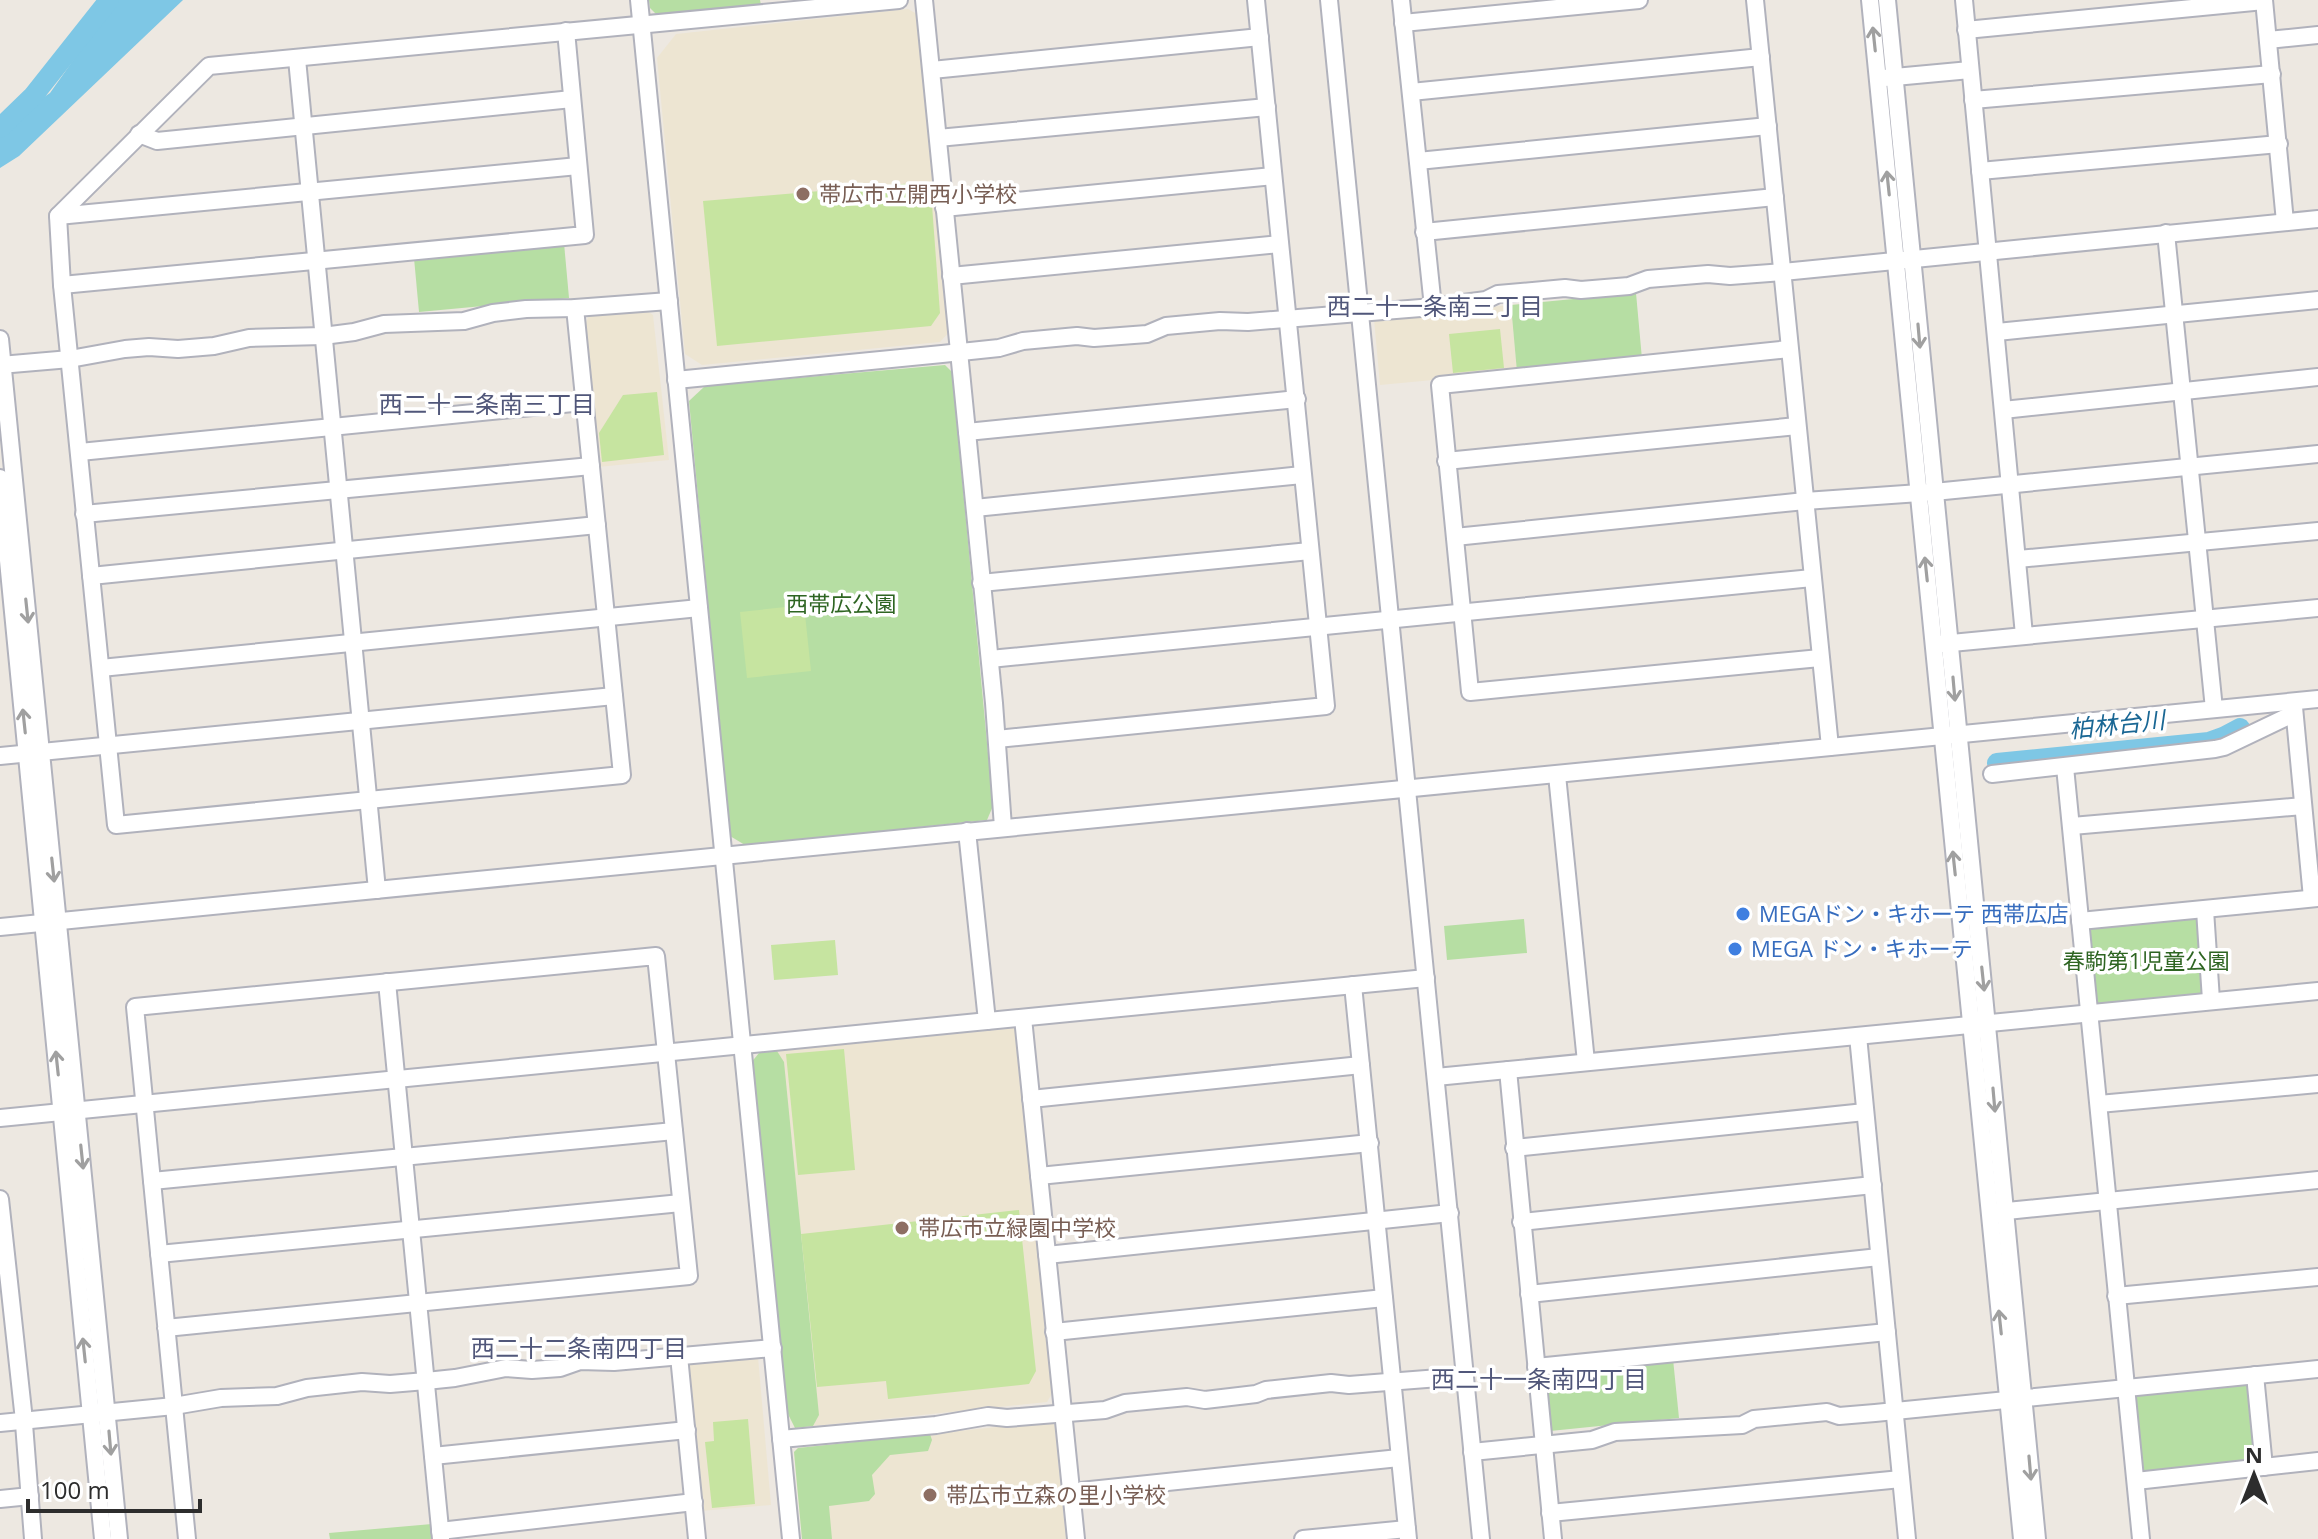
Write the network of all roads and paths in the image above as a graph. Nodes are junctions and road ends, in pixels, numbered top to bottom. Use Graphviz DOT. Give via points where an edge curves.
graph roads {
  1 [pos="639,0"];
  2 [pos="899,0"];
  3 [pos="924,0"];
  4 [pos="1256,0"];
  5 [pos="1329,0"];
  6 [pos="1401,0"];
  7 [pos="1639,0"];
  8 [pos="1755,0"];
  9 [pos="1870,0"];
  10 [pos="1887,0"];
  11 [pos="1964,0"];
  12 [pos="2264,0"];
  13 [pos="1403,23"];
  14 [pos="641,24"];
  15 [pos="1966,30"];
  16 [pos="566,31"];
  17 [pos="2318,35"];
  18 [pos="1260,37"];
  19 [pos="2268,40"];
  20 [pos="1761,57"];
  21 [pos="297,59"];
  22 [pos="932,70"];
  23 [pos="1970,70"];
  24 [pos="2272,74"];
  25 [pos="1886,78"];
  26 [pos="1411,92"];
  27 [pos="572,99"];
  28 [pos="1973,100"];
  29 [pos="1267,107"];
  30 [pos="303,126"];
  31 [pos="1768,126"];
  32 [pos="139,134"];
  33 [pos="938,138"];
  34 [pos="2279,144"];
  35 [pos="1418,161"];
  36 [pos="578,166"];
  37 [pos="1980,171"];
  38 [pos="1273,176"];
  39 [pos="309,193"];
  40 [pos="1775,197"];
  41 [pos="944,208"];
  42 [pos="58,216"];
  43 [pos="2318,219"];
  44 [pos="2285,222"];
  45 [pos="1424,232"];
  46 [pos="2166,233"];
  47 [pos="1280,244"];
  48 [pos="1987,251"];
  49 [pos="1904,259"];
  50 [pos="315,261"];
  51 [pos="1783,272"];
  52 [pos="951,276"];
  53 [pos="62,285"];
  54 [pos="2318,300"];
  55 [pos="669,301"];
  56 [pos="1433,307"];
  57 [pos="575,308"];
  58 [pos="1361,313"];
  59 [pos="2174,314"];
  60 [pos="1288,320"];
  61 [pos="1997,332"];
  62 [pos="323,336"];
  63 [pos="0,339"];
  64 [pos="1789,349"];
  65 [pos="959,352"];
  66 [pos="70,359"];
  67 [pos="1,365"];
  68 [pos="2318,377"];
  69 [pos="676,380"];
  70 [pos="2181,390"];
  71 [pos="1297,399"];
  72 [pos="583,402"];
  73 [pos="2003,410"];
  74 [pos="1797,426"];
  75 [pos="332,428"];
  76 [pos="967,432"];
  77 [pos="80,452"];
  78 [pos="2318,454"];
  79 [pos="1446,461"];
  80 [pos="591,466"];
  81 [pos="2189,468"];
  82 [pos="1302,475"];
  83 [pos="0,478"];
  84 [pos="2009,484"];
  85 [pos="337,490"];
  86 [pos="1926,492"];
  87 [pos="1805,501"];
  88 [pos="975,508"];
  89 [pos="84,514"];
  90 [pos="597,525"];
  91 [pos="2318,531"];
  92 [pos="1455,537"];
  93 [pos="2197,543"];
  94 [pos="344,551"];
  95 [pos="1310,551"];
  96 [pos="2018,559"];
  97 [pos="91,576"];
  98 [pos="1812,578"];
  99 [pos="981,583"];
  100 [pos="699,608"];
  101 [pos="2318,608"];
  102 [pos="1461,612"];
  103 [pos="606,617"];
  104 [pos="2205,618"];
  105 [pos="1391,620"];
  106 [pos="1318,627"];
  107 [pos="2024,635"];
  108 [pos="353,642"];
  109 [pos="1951,643"];
  110 [pos="1933,645"];
  111 [pos="1820,658"];
  112 [pos="990,659"];
  113 [pos="101,668"];
  114 [pos="614,696"];
  115 [pos="2318,699"];
  116 [pos="2294,708"];
  117 [pos="2214,709"];
  118 [pos="361,721"];
  119 [pos="1950,735"];
  120 [pos="997,739"];
  121 [pos="108,746"];
  122 [pos="1830,747"];
  123 [pos="34,753"];
  124 [pos="0,756"];
  125 [pos="2065,767"];
  126 [pos="1992,774"];
  127 [pos="1557,775"];
  128 [pos="1407,790"];
  129 [pos="368,800"];
  130 [pos="2303,806"];
  131 [pos="2072,826"];
  132 [pos="1003,827"];
  133 [pos="967,831"];
  134 [pos="724,856"];
  135 [pos="377,890"];
  136 [pos="2315,898"];
  137 [pos="2205,910"];
  138 [pos="2080,921"];
  139 [pos="50,922"];
  140 [pos="0,927"];
  141 [pos="1426,978"];
  142 [pos="387,982"];
  143 [pos="1353,985"];
  144 [pos="2318,991"];
  145 [pos="2211,1000"];
  146 [pos="2089,1011"];
  147 [pos="1023,1018"];
  148 [pos="987,1021"];
  149 [pos="1979,1023"];
  150 [pos="1858,1036"];
  151 [pos="741,1045"];
  152 [pos="666,1053"];
  153 [pos="1586,1062"];
  154 [pos="1361,1065"];
  155 [pos="1508,1070"];
  156 [pos="1436,1077"];
  157 [pos="396,1079"];
  158 [pos="2318,1084"];
  159 [pos="1031,1099"];
  160 [pos="144,1104"];
  161 [pos="2099,1104"];
  162 [pos="69,1112"];
  163 [pos="1865,1112"];
  164 [pos="0,1118"];
  165 [pos="674,1131"];
  166 [pos="1370,1143"];
  167 [pos="1514,1148"];
  168 [pos="404,1156"];
  169 [pos="1039,1176"];
  170 [pos="2318,1180"];
  171 [pos="152,1181"];
  172 [pos="1873,1185"];
  173 [pos="0,1199"];
  174 [pos="2108,1202"];
  175 [pos="681,1203"];
  176 [pos="1998,1212"];
  177 [pos="1450,1213"];
  178 [pos="1377,1221"];
  179 [pos="1521,1222"];
  180 [pos="411,1229"];
  181 [pos="159,1254"];
  182 [pos="1047,1255"];
  183 [pos="1879,1257"];
  184 [pos="4,1269"];
  185 [pos="2318,1277"];
  186 [pos="1529,1294"];
  187 [pos="2116,1296"];
  188 [pos="1384,1298"];
  189 [pos="418,1302"];
  190 [pos="166,1328"];
  191 [pos="1054,1332"];
  192 [pos="1887,1332"];
  193 [pos="8,1343"];
  194 [pos="773,1348"];
  195 [pos="679,1356"];
  196 [pos="1536,1367"];
  197 [pos="2318,1369"];
  198 [pos="2255,1375"];
  199 [pos="1465,1376"];
  200 [pos="426,1381"];
  201 [pos="1393,1383"];
  202 [pos="2126,1387"];
  203 [pos="2016,1399"];
  204 [pos="174,1406"];
  205 [pos="1895,1411"];
  206 [pos="99,1414"];
  207 [pos="1062,1414"];
  208 [pos="24,1421"];
  209 [pos="0,1423"];
  210 [pos="687,1430"];
  211 [pos="781,1439"];
  212 [pos="1543,1444"];
  213 [pos="1472,1452"];
  214 [pos="433,1456"];
  215 [pos="1399,1458"];
  216 [pos="2318,1461"];
  217 [pos="2264,1467"];
  218 [pos="1901,1479"];
  219 [pos="2136,1481"];
  220 [pos="1071,1492"];
  221 [pos="30,1496"];
  222 [pos="0,1499"];
  223 [pos="694,1502"];
  224 [pos="1550,1513"];
  225 [pos="1407,1534"];
  226 [pos="441,1535"];
  227 [pos="33,1539"];
  228 [pos="103,1539"];
  229 [pos="119,1539"];
  230 [pos="187,1539"];
  231 [pos="697,1539"];
  232 [pos="791,1539"];
  233 [pos="1076,1539"];
  234 [pos="1303,1539"];
  235 [pos="1481,1539"];
  236 [pos="1553,1539"];
  237 [pos="1907,1539"];
  238 [pos="2022,1539"];
  239 [pos="2037,1539"];
  240 [pos="2141,1539"];
  1 -- 14 [label="street"];
  2 -- 14 [label="street"];
  3 -- 22 [label="street"];
  4 -- 18 [label="street"];
  5 -- 58 [label="street"];
  6 -- 13 [label="street"];
  7 -- 13 [label="street"];
  8 -- 20 [label="street"];
  25 -- 9 [label="street, one-way"];
  10 -- 25 [label="street"];
  11 -- 15 [label="street"];
  12 -- 15 [label="street"];
  12 -- 19 [label="street"];
  13 -- 26 [label="street"];
  14 -- 16 [label="street"];
  14 -- 55 [label="street"];
  15 -- 23 [label="street"];
  16 -- 21 [label="street"];
  16 -- 27 [label="street"];
  17 -- 19 [label="street"];
  18 -- 22 [label="street"];
  18 -- 29 [label="street"];
  19 -- 24 [label="street"];
  20 -- 26 [label="street"];
  20 -- 31 [label="street"];
  21 -- 30 [label="street"];
  21 -- 32 [label="street" via="209,66"];
  22 -- 33 [label="street"];
  23 -- 25 [label="street"];
  23 -- 28 [label="street"];
  24 -- 28 [label="street"];
  24 -- 34 [label="street"];
  25 -- 49 [label="street"];
  26 -- 35 [label="street"];
  27 -- 30 [label="street"];
  27 -- 36 [label="street"];
  28 -- 37 [label="street"];
  29 -- 33 [label="street"];
  29 -- 38 [label="street"];
  30 -- 32 [label="street" via="157,141"];
  30 -- 39 [label="street"];
  31 -- 35 [label="street"];
  31 -- 40 [label="street"];
  32 -- 42 [label="street"];
  33 -- 41 [label="street"];
  34 -- 37 [label="street"];
  34 -- 44 [label="street"];
  35 -- 45 [label="street"];
  36 -- 39 [label="street"];
  36 -- 50 [label="street" via="585,235"];
  37 -- 48 [label="street"];
  38 -- 41 [label="street"];
  38 -- 47 [label="street"];
  39 -- 42 [label="street"];
  39 -- 50 [label="street"];
  40 -- 45 [label="street"];
  40 -- 51 [label="street"];
  41 -- 52 [label="street"];
  42 -- 53 [label="street"];
  43 -- 44 [label="street"];
  44 -- 46 [label="street"];
  45 -- 56 [label="street"];
  46 -- 48 [label="street"];
  46 -- 59 [label="street"];
  47 -- 52 [label="street"];
  47 -- 60 [label="street"];
  48 -- 49 [label="street"];
  48 -- 61 [label="street"];
  49 -- 51 [label="street"];
  49 -- 86 [label="street"];
  50 -- 53 [label="street"];
  50 -- 62 [label="street"];
  51 -- 56 [label="street" via="1498,294"];
  51 -- 64 [label="street"];
  52 -- 65 [label="street"];
  53 -- 66 [label="street"];
  54 -- 59 [label="street"];
  55 -- 57 [label="street"];
  55 -- 69 [label="street"];
  56 -- 58 [label="street"];
  57 -- 62 [label="street" via="394,323"];
  57 -- 72 [label="street"];
  58 -- 60 [label="street"];
  58 -- 105 [label="street"];
  59 -- 61 [label="street"];
  59 -- 70 [label="street"];
  60 -- 65 [label="street" via="1166,326 1147,334 1023,341"];
  60 -- 71 [label="street"];
  61 -- 73 [label="street"];
  62 -- 66 [label="street" via="125,349"];
  62 -- 75 [label="street"];
  63 -- 67 [label="street"];
  64 -- 74 [label="street"];
  64 -- 79 [label="street" via="1440,385"];
  65 -- 69 [label="street"];
  65 -- 76 [label="street"];
  66 -- 67 [label="street"];
  66 -- 77 [label="street"];
  67 -- 123 [label="street, one-way"];
  68 -- 70 [label="street"];
  69 -- 100 [label="street"];
  70 -- 73 [label="street"];
  70 -- 81 [label="street"];
  71 -- 76 [label="street"];
  71 -- 82 [label="street"];
  72 -- 75 [label="street"];
  72 -- 80 [label="street"];
  73 -- 84 [label="street"];
  74 -- 79 [label="street"];
  74 -- 87 [label="street"];
  75 -- 77 [label="street"];
  75 -- 85 [label="street"];
  76 -- 88 [label="street"];
  77 -- 89 [label="street"];
  78 -- 81 [label="street"];
  79 -- 92 [label="street"];
  80 -- 85 [label="street"];
  80 -- 90 [label="street"];
  81 -- 84 [label="street"];
  81 -- 93 [label="street"];
  82 -- 88 [label="street"];
  82 -- 95 [label="street"];
  123 -- 83 [label="street, one-way"];
  84 -- 86 [label="street"];
  84 -- 96 [label="street"];
  85 -- 89 [label="street"];
  85 -- 94 [label="street"];
  86 -- 87 [label="street"];
  86 -- 109 [label="street"];
  110 -- 86 [label="street, one-way"];
  87 -- 92 [label="street"];
  87 -- 98 [label="street"];
  88 -- 99 [label="street"];
  89 -- 97 [label="street"];
  90 -- 94 [label="street"];
  90 -- 103 [label="street"];
  91 -- 93 [label="street"];
  92 -- 102 [label="street"];
  93 -- 96 [label="street"];
  93 -- 104 [label="street"];
  94 -- 97 [label="street"];
  94 -- 108 [label="street"];
  95 -- 99 [label="street"];
  95 -- 106 [label="street"];
  96 -- 107 [label="street"];
  97 -- 113 [label="street"];
  98 -- 102 [label="street"];
  98 -- 111 [label="street"];
  99 -- 112 [label="street"];
  100 -- 103 [label="street"];
  100 -- 134 [label="street"];
  101 -- 104 [label="street"];
  102 -- 105 [label="street"];
  102 -- 111 [label="street" via="1470,692"];
  103 -- 108 [label="street"];
  103 -- 114 [label="street"];
  104 -- 107 [label="street"];
  104 -- 117 [label="street"];
  105 -- 106 [label="street"];
  105 -- 128 [label="street"];
  106 -- 112 [label="street"];
  106 -- 120 [label="street" via="1326,706"];
  107 -- 109 [label="street"];
  108 -- 113 [label="street"];
  108 -- 118 [label="street"];
  109 -- 110 [label="street"];
  109 -- 119 [label="street, one-way"];
  110 -- 119 [label="street"];
  111 -- 122 [label="street"];
  112 -- 120 [label="street"];
  113 -- 121 [label="street"];
  114 -- 118 [label="street"];
  114 -- 129 [label="street" via="622,775"];
  115 -- 116 [label="street"];
  116 -- 117 [label="street"];
  116 -- 125 [label="street" via="2224,747"];
  116 -- 130 [label="street"];
  117 -- 119 [label="street"];
  118 -- 121 [label="street"];
  118 -- 129 [label="street"];
  119 -- 122 [label="street"];
  119 -- 149 [label="street"];
  120 -- 132 [label="street"];
  121 -- 123 [label="street"];
  121 -- 129 [label="street" via="116,825"];
  122 -- 127 [label="street"];
  123 -- 124 [label="street"];
  123 -- 139 [label="street"];
  125 -- 126 [label="street"];
  125 -- 131 [label="street"];
  127 -- 128 [label="street"];
  127 -- 153 [label="street"];
  128 -- 132 [label="street"];
  128 -- 141 [label="street"];
  129 -- 135 [label="street"];
  130 -- 131 [label="street"];
  130 -- 136 [label="street"];
  131 -- 138 [label="street"];
  132 -- 133 [label="street"];
  133 -- 134 [label="street"];
  133 -- 148 [label="street"];
  134 -- 135 [label="street"];
  134 -- 151 [label="street"];
  135 -- 139 [label="street"];
  136 -- 137 [label="street"];
  137 -- 138 [label="street"];
  137 -- 145 [label="street"];
  138 -- 146 [label="street"];
  139 -- 140 [label="street"];
  139 -- 162 [label="street"];
  141 -- 143 [label="street"];
  141 -- 156 [label="street"];
  142 -- 152 [label="street" via="656,956"];
  142 -- 157 [label="street"];
  142 -- 160 [label="street" via="135,1007"];
  143 -- 147 [label="street"];
  143 -- 154 [label="street"];
  144 -- 145 [label="street"];
  145 -- 146 [label="street"];
  146 -- 149 [label="street"];
  146 -- 161 [label="street"];
  147 -- 148 [label="street"];
  147 -- 159 [label="street"];
  148 -- 151 [label="street"];
  149 -- 150 [label="street"];
  149 -- 176 [label="street"];
  150 -- 153 [label="street"];
  150 -- 163 [label="street"];
  151 -- 152 [label="street"];
  151 -- 194 [label="street"];
  152 -- 157 [label="street"];
  152 -- 165 [label="street"];
  153 -- 155 [label="street"];
  154 -- 159 [label="street"];
  154 -- 166 [label="street"];
  155 -- 156 [label="street"];
  155 -- 167 [label="street"];
  156 -- 177 [label="street"];
  157 -- 160 [label="street"];
  157 -- 168 [label="street"];
  158 -- 161 [label="street"];
  159 -- 169 [label="street"];
  160 -- 162 [label="street"];
  160 -- 171 [label="street"];
  161 -- 174 [label="street"];
  162 -- 164 [label="street"];
  162 -- 206 [label="street"];
  163 -- 167 [label="street"];
  163 -- 172 [label="street"];
  165 -- 168 [label="street"];
  165 -- 175 [label="street"];
  166 -- 169 [label="street"];
  166 -- 178 [label="street"];
  167 -- 179 [label="street"];
  168 -- 171 [label="street"];
  168 -- 180 [label="street"];
  169 -- 182 [label="street"];
  170 -- 174 [label="street"];
  171 -- 181 [label="street"];
  172 -- 179 [label="street"];
  172 -- 183 [label="street"];
  173 -- 184 [label="street"];
  174 -- 176 [label="street"];
  174 -- 187 [label="street"];
  175 -- 180 [label="street"];
  175 -- 189 [label="street" via="689,1276"];
  176 -- 203 [label="street"];
  177 -- 178 [label="street"];
  177 -- 199 [label="street"];
  178 -- 182 [label="street"];
  178 -- 188 [label="street"];
  179 -- 186 [label="street"];
  180 -- 181 [label="street"];
  180 -- 189 [label="street"];
  181 -- 190 [label="street"];
  182 -- 191 [label="street"];
  183 -- 186 [label="street"];
  183 -- 192 [label="street"];
  184 -- 193 [label="street"];
  185 -- 187 [label="street"];
  186 -- 196 [label="street"];
  187 -- 202 [label="street"];
  188 -- 191 [label="street"];
  188 -- 201 [label="street"];
  189 -- 190 [label="street"];
  189 -- 200 [label="street"];
  190 -- 204 [label="street"];
  191 -- 207 [label="street"];
  192 -- 196 [label="street"];
  192 -- 205 [label="street"];
  193 -- 208 [label="street"];
  194 -- 195 [label="street"];
  194 -- 211 [label="street"];
  195 -- 200 [label="street" via="506,1368"];
  195 -- 210 [label="street"];
  196 -- 212 [label="street"];
  197 -- 198 [label="street"];
  198 -- 202 [label="street"];
  198 -- 217 [label="street"];
  199 -- 201 [label="street"];
  199 -- 213 [label="street"];
  200 -- 204 [label="street" via="362,1382"];
  200 -- 214 [label="street"];
  201 -- 207 [label="street" via="1318,1384"];
  201 -- 215 [label="street"];
  202 -- 203 [label="street"];
  202 -- 219 [label="street"];
  203 -- 205 [label="street"];
  203 -- 238 [label="street"];
  203 -- 239 [label="street, one-way"];
  204 -- 206 [label="street"];
  204 -- 230 [label="street"];
  205 -- 212 [label="street" via="1839,1416 1827,1412"];
  205 -- 218 [label="street"];
  206 -- 208 [label="street"];
  206 -- 228 [label="street"];
  206 -- 229 [label="street, one-way"];
  207 -- 211 [label="street" via="988,1416"];
  207 -- 220 [label="street"];
  208 -- 209 [label="street"];
  208 -- 221 [label="street"];
  210 -- 214 [label="street"];
  210 -- 223 [label="street"];
  211 -- 232 [label="street"];
  212 -- 213 [label="street"];
  212 -- 224 [label="street"];
  213 -- 235 [label="street"];
  214 -- 226 [label="street"];
  215 -- 220 [label="street"];
  215 -- 225 [label="street"];
  216 -- 217 [label="street"];
  217 -- 219 [label="street"];
  218 -- 224 [label="street"];
  218 -- 237 [label="street"];
  219 -- 240 [label="street"];
  220 -- 233 [label="street"];
  221 -- 222 [label="street"];
  221 -- 227 [label="street"];
  223 -- 226 [label="street"];
  223 -- 231 [label="street"];
  224 -- 236 [label="street"];
  225 -- 234 [label="street"];
}
